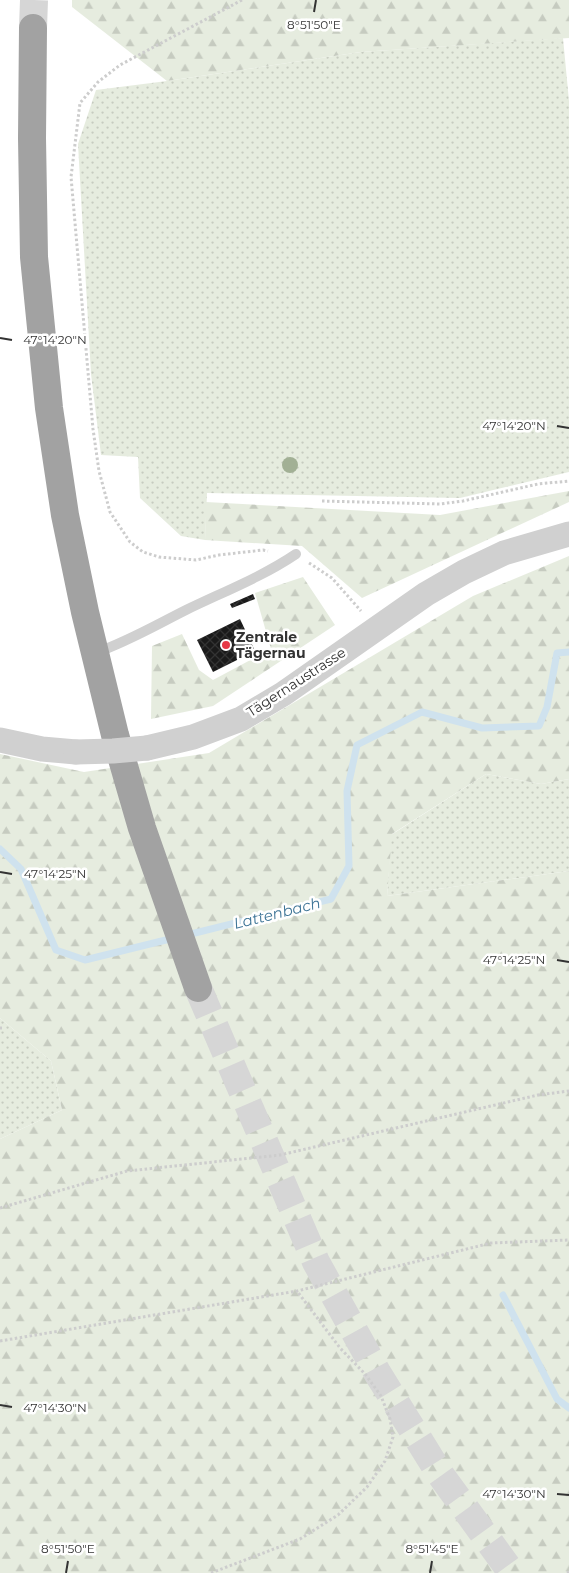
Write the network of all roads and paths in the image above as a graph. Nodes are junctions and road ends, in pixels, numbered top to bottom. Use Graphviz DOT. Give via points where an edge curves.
graph roads {
  1 [pos="242,0"];
  2 [pos="33,28"];
  3 [pos="569,481"];
  4 [pos="322,501"];
  5 [pos="569,534"];
  6 [pos="296,554"];
  7 [pos="374,630"];
  8 [pos="95,653"];
  9 [pos="0,740"];
  10 [pos="198,988"];
  11 [pos="569,1091"];
  12 [pos="0,1208"];
  13 [pos="569,1240"];
  14 [pos="297,1291"];
  15 [pos="0,1341"];
  16 [pos="211,1573"];
  1 -- 6 [label="path" via="120,64 80,103 71,177 93,429 99,471 110,512 130,542 144,552 159,557 196,560 263,550"];
  2 -- 8 [label="highway" via="34,257 49,408 65,515"];
  3 -- 4 [label="path" via="440,504"];
  5 -- 7 [label="street, Tägernaustrasse" via="504,554 464,572"];
  6 -- 7 [label="path" via="332,578"];
  6 -- 8 [label="lane" via="275,568 116,646"];
  7 -- 9 [label="street, Tägernaustrasse, bridge" via="283,694 241,718 193,737 147,748 76,752"];
  8 -- 10 [label="highway" via="139,818"];
  11 -- 12 [label="path" via="538,1095 280,1155 127,1171"];
  13 -- 14 [label="path" via="491,1243"];
  14 -- 15 [label="path"];
  14 -- 16 [label="path" via="381,1396 393,1437 385,1461 367,1487 338,1516 300,1539"];
}
